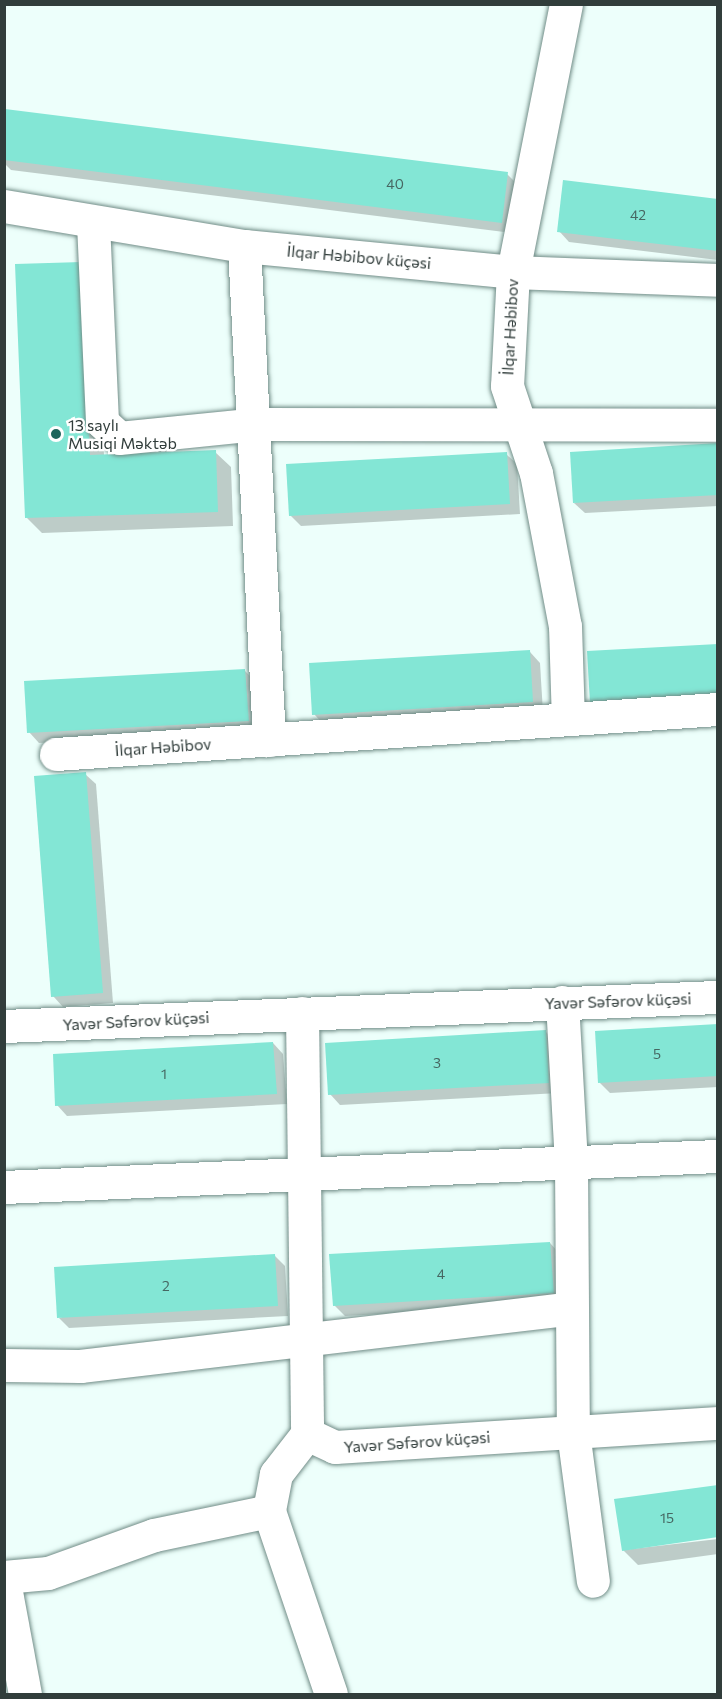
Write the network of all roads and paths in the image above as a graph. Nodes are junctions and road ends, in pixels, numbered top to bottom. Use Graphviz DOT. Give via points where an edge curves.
graph roads {
  1 [pos="566,4"];
  2 [pos="4,206"];
  3 [pos="93,223"];
  4 [pos="244,246"];
  5 [pos="513,272"];
  6 [pos="717,280"];
  7 [pos="256,424"];
  8 [pos="520,425"];
  9 [pos="717,425"];
  10 [pos="717,709"];
  11 [pos="568,719"];
  12 [pos="269,740"];
  13 [pos="56,754"];
  14 [pos="717,997"];
  15 [pos="562,1002"];
  16 [pos="302,1013"];
  17 [pos="4,1026"];
  18 [pos="717,1156"];
  19 [pos="571,1162"];
  20 [pos="301,1174"];
  21 [pos="4,1187"];
  22 [pos="572,1308"];
  23 [pos="304,1342"];
  24 [pos="4,1365"];
  25 [pos="717,1423"];
  26 [pos="573,1432"];
  27 [pos="307,1434"];
  28 [pos="269,1511"];
  29 [pos="4,1576"];
  30 [pos="4,1581"];
  31 [pos="593,1581"];
  32 [pos="17,1683"];
  33 [pos="330,1695"];
  1 -- 5 [label="street, İlqar Həbibov"];
  2 -- 3 [label="street, İlqar Həbibov küçəsi"];
  3 -- 4 [label="street, İlqar Həbibov küçəsi"];
  3 -- 7 [label="street" via="102,422 119,438"];
  4 -- 5 [label="street, İlqar Həbibov küçəsi"];
  4 -- 7 [label="street"];
  5 -- 6 [label="street, İlqar Həbibov küçəsi"];
  5 -- 8 [label="street, İlqar Həbibov" via="507,386"];
  7 -- 8 [label="street"];
  7 -- 12 [label="street"];
  8 -- 9 [label="street"];
  8 -- 11 [label="street, İlqar Həbibov" via="536,473 565,626"];
  10 -- 11 [label="street, İlqar Həbibov"];
  11 -- 12 [label="street, İlqar Həbibov"];
  12 -- 13 [label="street, İlqar Həbibov"];
  14 -- 15 [label="street, Yavər Səfərov küçəsi"];
  15 -- 16 [label="street, Yavər Səfərov küçəsi"];
  15 -- 19 [label="street"];
  16 -- 17 [label="street, Yavər Səfərov küçəsi"];
  16 -- 20 [label="street"];
  18 -- 19 [label="street"];
  19 -- 20 [label="street"];
  19 -- 22 [label="street"];
  20 -- 21 [label="street"];
  20 -- 23 [label="street"];
  22 -- 23 [label="street"];
  22 -- 26 [label="street"];
  23 -- 24 [label="street" via="80,1366"];
  23 -- 27 [label="street"];
  25 -- 26 [label="street, Yavər Səfərov küçəsi"];
  26 -- 27 [label="street, Yavər Səfərov küçəsi" via="335,1447"];
  26 -- 31 [label="street"];
  27 -- 28 [label="street" via="276,1474"];
  28 -- 29 [label="street" via="154,1535 48,1573"];
  28 -- 33 [label="street"];
  30 -- 32 [label="street"];
}
